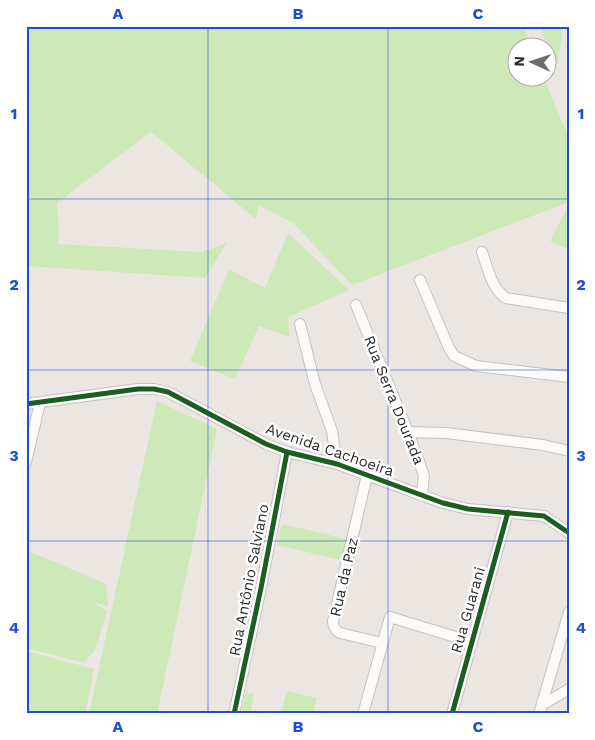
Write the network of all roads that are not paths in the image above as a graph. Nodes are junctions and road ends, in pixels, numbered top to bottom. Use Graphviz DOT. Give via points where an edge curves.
graph roads {
  1 [pos="482,252"];
  2 [pos="420,280"];
  3 [pos="356,305"];
  4 [pos="569,308"];
  5 [pos="300,324"];
  6 [pos="569,377"];
  7 [pos="40,402"];
  8 [pos="26,404"];
  9 [pos="408,432"];
  10 [pos="569,451"];
  11 [pos="287,452"];
  12 [pos="26,462"];
  13 [pos="337,464"];
  14 [pos="367,475"];
  15 [pos="422,496"];
  16 [pos="508,512"];
  17 [pos="569,533"];
  18 [pos="569,612"];
  19 [pos="472,642"];
  20 [pos="382,643"];
  21 [pos="569,689"];
  22 [pos="541,709"];
  23 [pos="234,714"];
  24 [pos="363,714"];
  25 [pos="452,714"];
  1 -- 4 [label="street" via="498,293 506,298"];
  2 -- 6 [label="street" via="454,356 476,366"];
  3 -- 9 [label="street, Rua Serra Dourada"];
  5 -- 13 [label="street" via="315,384 332,430"];
  7 -- 8 [label="street, Avenida Cachoeira"];
  7 -- 11 [label="street, Avenida Cachoeira" via="154,389 168,392"];
  7 -- 12 [label="street"];
  9 -- 10 [label="street" via="446,433"];
  9 -- 15 [label="street, Rua Serra Dourada" via="424,476"];
  11 -- 13 [label="street, Avenida Cachoeira"];
  11 -- 23 [label="street, Rua Antônio Salviano"];
  13 -- 14 [label="street, Avenida Cachoeira"];
  14 -- 15 [label="street, Avenida Cachoeira"];
  14 -- 20 [label="street, Rua da Paz" via="333,626 340,633"];
  15 -- 16 [label="street, Avenida Cachoeira" via="468,508"];
  16 -- 17 [label="street, Avenida Cachoeira" via="544,516"];
  16 -- 19 [label="street, Rua Guarani"];
  18 -- 22 [label="street"];
  19 -- 20 [label="street" via="390,616"];
  19 -- 25 [label="street, Rua Guarani"];
  20 -- 24 [label="street"];
  21 -- 22 [label="street"];
}
